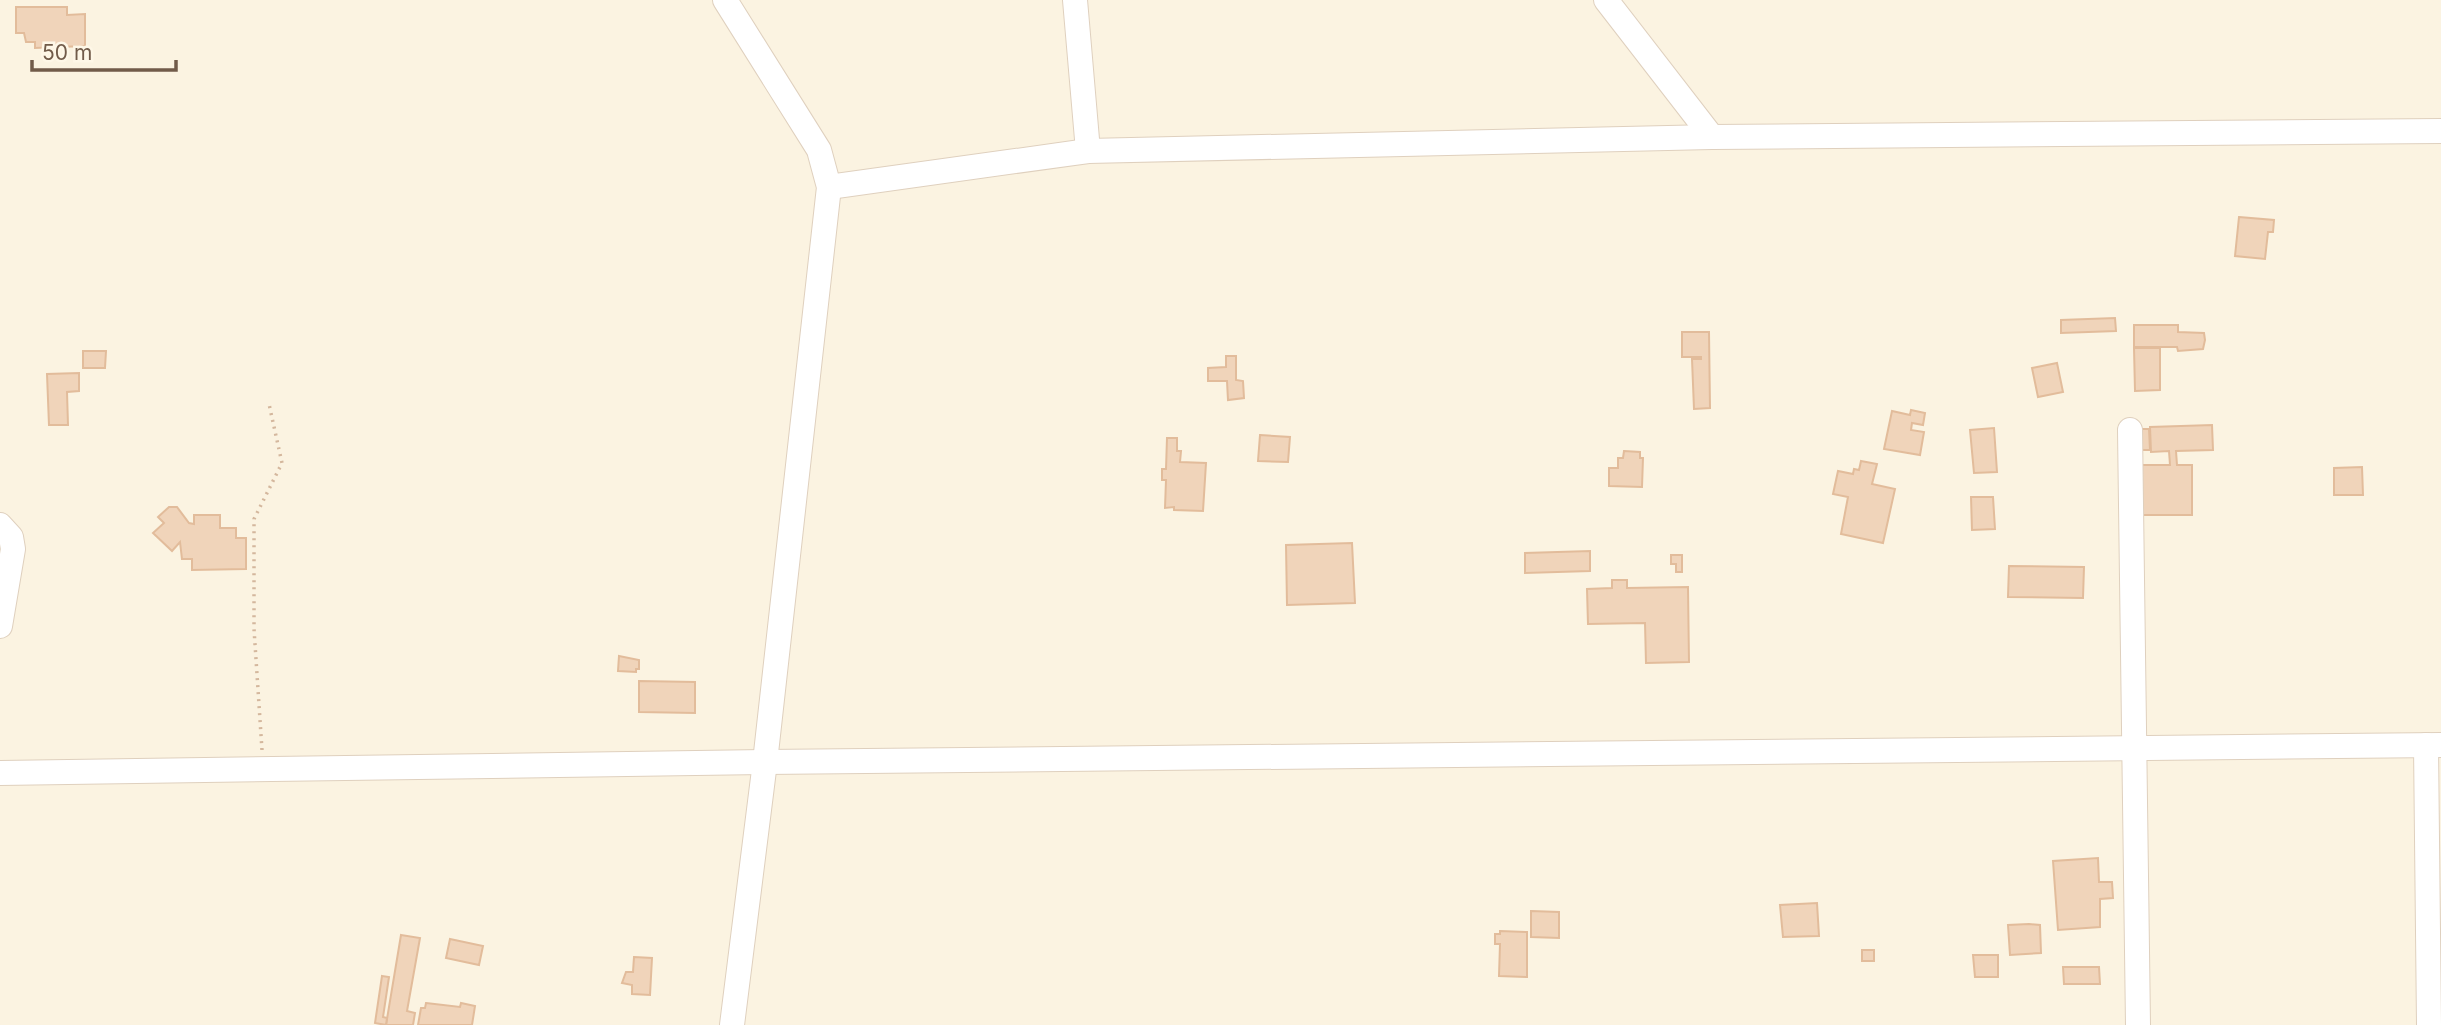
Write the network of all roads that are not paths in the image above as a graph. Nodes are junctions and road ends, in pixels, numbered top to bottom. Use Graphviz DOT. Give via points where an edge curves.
graph roads {
  1 [pos="725,0"];
  2 [pos="1075,0"];
  3 [pos="1606,0"];
  4 [pos="2441,131"];
  5 [pos="1712,137"];
  6 [pos="1088,151"];
  7 [pos="829,187"];
  8 [pos="2130,430"];
  9 [pos="0,525"];
  10 [pos="0,625"];
  11 [pos="2434,745"];
  12 [pos="2135,747"];
  13 [pos="765,762"];
  14 [pos="0,773"];
  15 [pos="732,1025"];
  16 [pos="2138,1025"];
  17 [pos="2429,1025"];
  1 -- 7 [label="street" via="819,150"];
  2 -- 6 [label="street"];
  3 -- 5 [label="street"];
  4 -- 5 [label="street"];
  5 -- 6 [label="street"];
  6 -- 7 [label="street"];
  7 -- 13 [label="street"];
  8 -- 12 [label="street"];
  9 -- 10 [label="street" via="11,537 13,549"];
  11 -- 12 [label="street"];
  11 -- 17 [label="street"];
  12 -- 13 [label="street"];
  12 -- 16 [label="street"];
  13 -- 14 [label="street"];
  13 -- 15 [label="street"];
}
